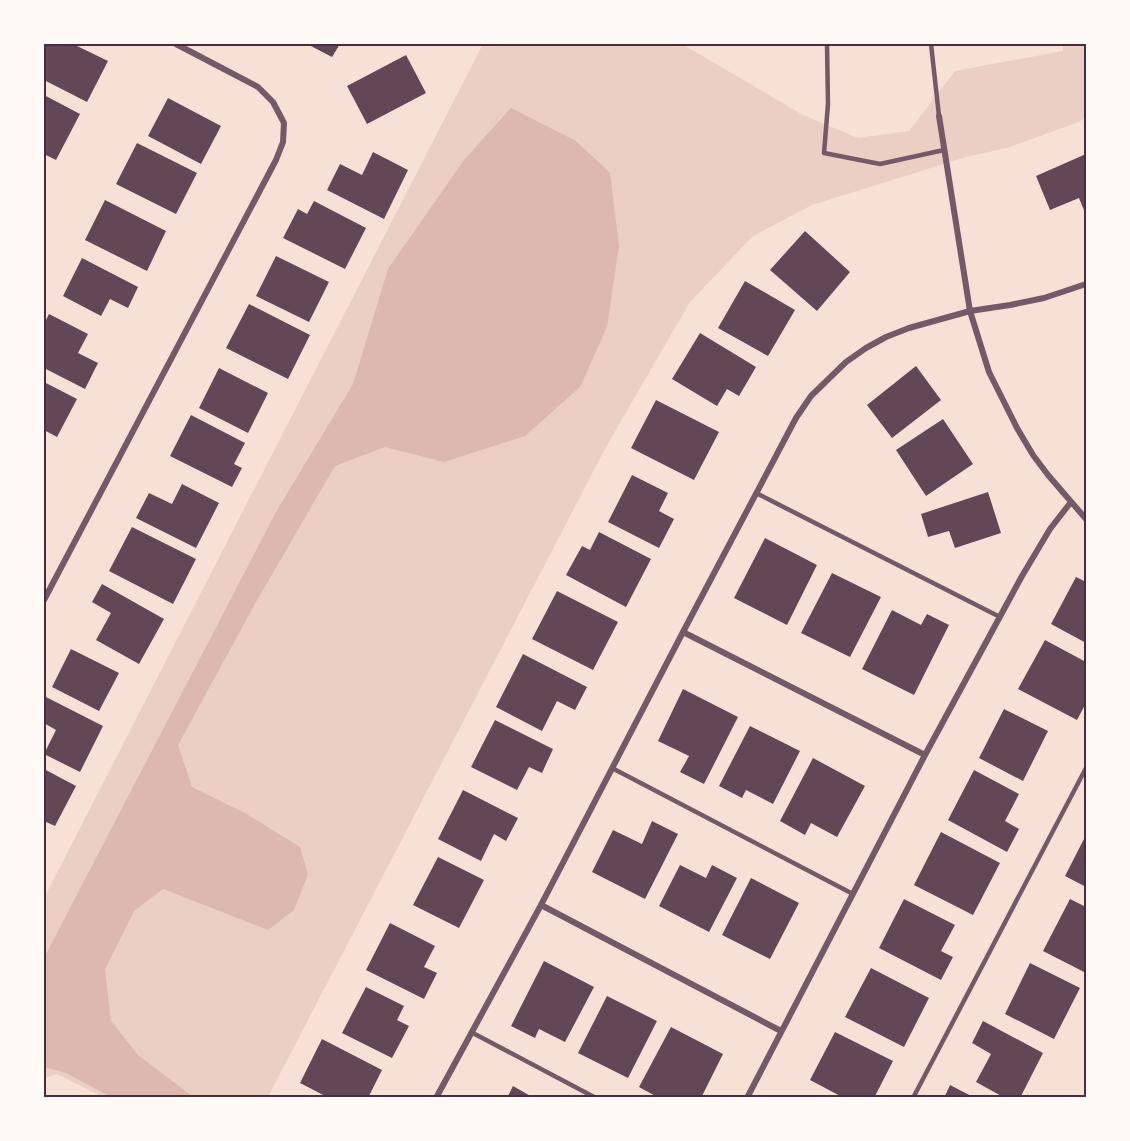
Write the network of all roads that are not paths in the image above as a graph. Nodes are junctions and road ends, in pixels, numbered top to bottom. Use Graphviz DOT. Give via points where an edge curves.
graph roads {
  1 [pos="176,44"];
  2 [pos="827,44"];
  3 [pos="931,44"];
  4 [pos="939,116"];
  5 [pos="944,150"];
  6 [pos="1086,284"];
  7 [pos="970,311"];
  8 [pos="756,493"];
  9 [pos="1071,502"];
  10 [pos="1086,519"];
  11 [pos="44,600"];
  12 [pos="1000,617"];
  13 [pos="683,632"];
  14 [pos="925,755"];
  15 [pos="612,768"];
  16 [pos="1086,768"];
  17 [pos="853,894"];
  18 [pos="541,905"];
  19 [pos="782,1031"];
  20 [pos="471,1032"];
  21 [pos="436,1098"];
  22 [pos="596,1098"];
  23 [pos="747,1098"];
  24 [pos="913,1098"];
  1 -- 11 [label="street" via="258,87 273,102 284,123 283,142"];
  2 -- 5 [label="lane" via="824,153 880,164"];
  3 -- 4 [label="lane"];
  4 -- 5 [label="street"];
  5 -- 7 [label="street"];
  6 -- 7 [label="street" via="1010,306"];
  7 -- 8 [label="street" via="886,337 846,362 811,396"];
  7 -- 9 [label="street" via="989,372 1017,428"];
  8 -- 12 [label="lane"];
  8 -- 13 [label="street"];
  9 -- 10 [label="street"];
  9 -- 12 [label="street" via="1050,529"];
  12 -- 14 [label="street"];
  13 -- 14 [label="street"];
  13 -- 15 [label="street"];
  14 -- 17 [label="street"];
  15 -- 17 [label="lane"];
  15 -- 18 [label="street"];
  16 -- 24 [label="lane"];
  17 -- 19 [label="street"];
  18 -- 19 [label="street"];
  18 -- 20 [label="street"];
  19 -- 23 [label="street"];
  20 -- 21 [label="street"];
  20 -- 22 [label="lane"];
}
